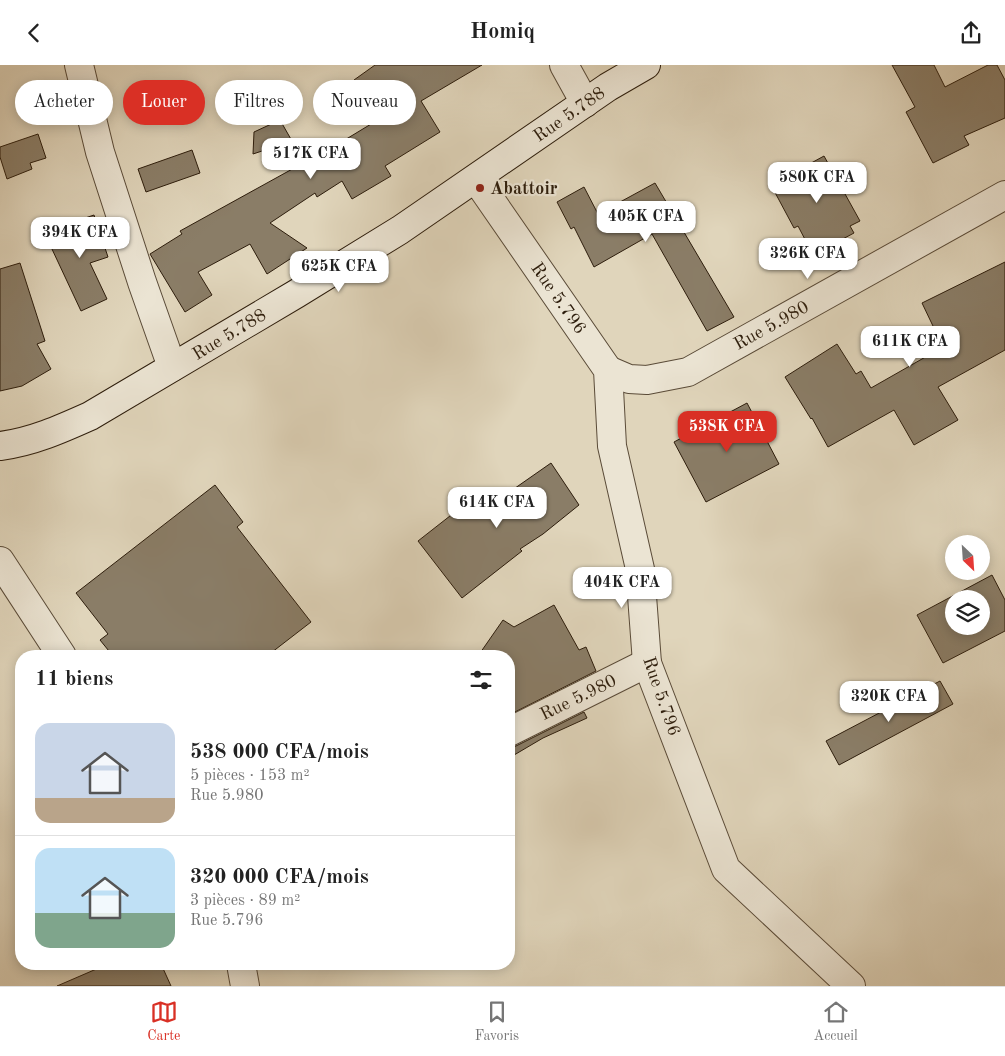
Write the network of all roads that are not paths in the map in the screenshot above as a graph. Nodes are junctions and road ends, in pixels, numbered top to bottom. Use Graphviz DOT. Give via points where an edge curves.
graph roads {
  1 [pos="79,65"];
  2 [pos="564,65"];
  3 [pos="646,65"];
  4 [pos="585,103"];
  5 [pos="476,179"];
  6 [pos="1005,195"];
  7 [pos="172,367"];
  8 [pos="608,370"];
  9 [pos="0,446"];
  10 [pos="0,561"];
  11 [pos="58,650"];
  12 [pos="647,663"];
  13 [pos="515,728"];
  14 [pos="242,970"];
  15 [pos="246,986"];
  16 [pos="851,986"];
  1 -- 7 [label="street" via="100,152"];
  2 -- 4 [label="street"];
  3 -- 4 [label="street, Rue 5.788"];
  4 -- 5 [label="street, Rue 5.788"];
  5 -- 7 [label="street, Rue 5.788" via="400,230"];
  5 -- 8 [label="street, Rue 5.796"];
  6 -- 8 [label="street, Rue 5.980" via="688,372 647,380 629,379"];
  7 -- 9 [label="street, Rue 5.788" via="90,416 56,431"];
  8 -- 12 [label="street, Rue 5.796" via="612,446 640,569"];
  10 -- 11 [label="street"];
  12 -- 13 [label="street, Rue 5.980"];
  12 -- 16 [label="street, Rue 5.796" via="726,869"];
  14 -- 15 [label="street"];
}
